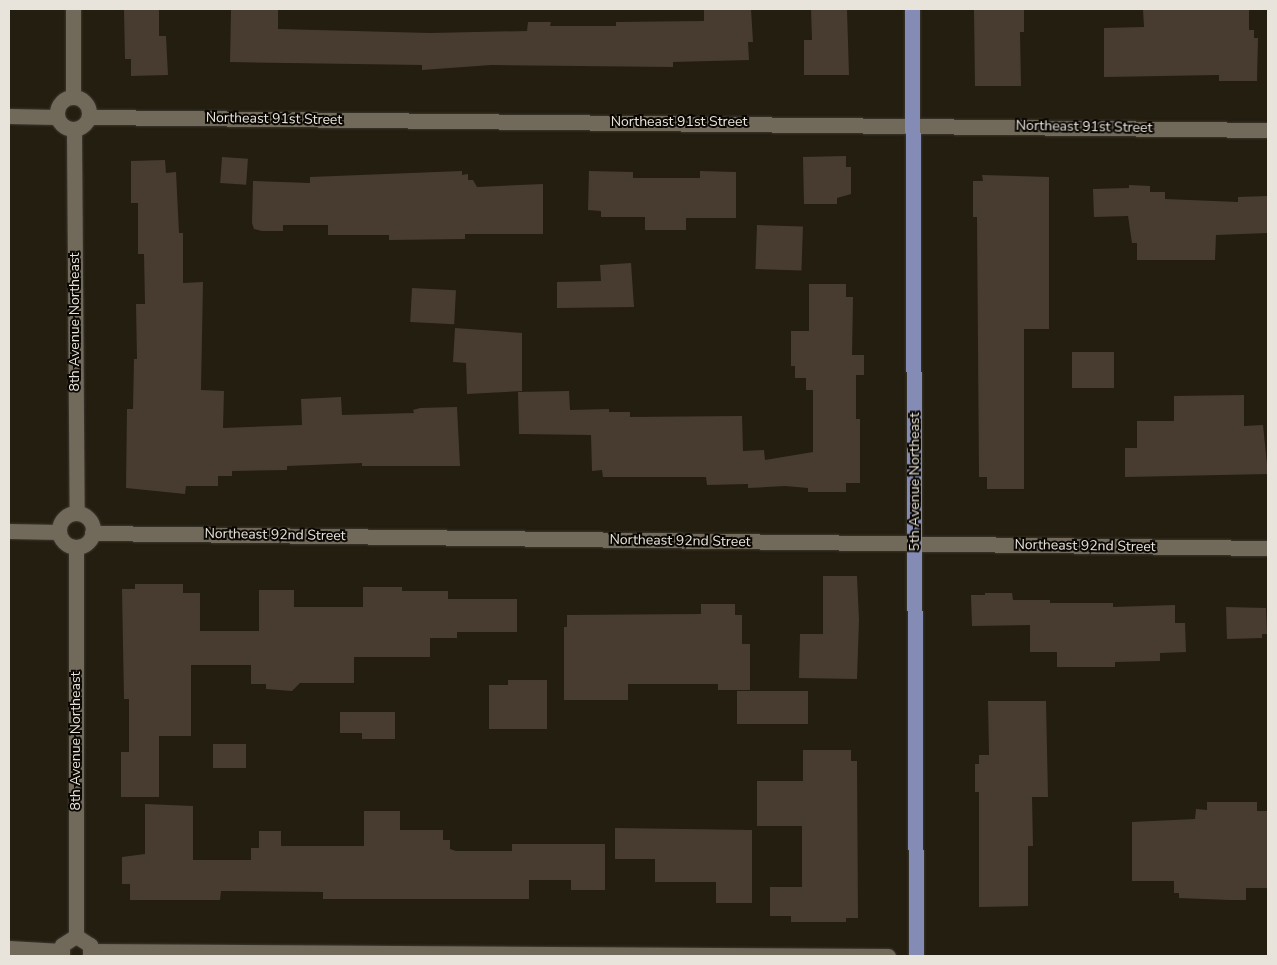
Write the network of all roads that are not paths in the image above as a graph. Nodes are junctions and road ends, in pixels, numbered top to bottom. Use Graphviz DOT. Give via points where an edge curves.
graph roads {
  1 [pos="73,9"];
  2 [pos="912,9"];
  3 [pos="73,97"];
  4 [pos="9,116"];
  5 [pos="56,117"];
  6 [pos="89,117"];
  7 [pos="913,124"];
  8 [pos="74,130"];
  9 [pos="1268,130"];
  10 [pos="76,513"];
  11 [pos="9,531"];
  12 [pos="59,532"];
  13 [pos="92,533"];
  14 [pos="915,545"];
  15 [pos="76,547"];
  16 [pos="1268,548"];
  17 [pos="76,936"];
  18 [pos="9,948"];
  19 [pos="62,954"];
  20 [pos="91,954"];
  21 [pos="888,956"];
  22 [pos="916,956"];
  1 -- 3 [label="street"];
  2 -- 7 [label="main road, 5th Avenue Northeast"];
  3 -- 5 [label="street" via="59,104"];
  3 -- 6 [label="street" via="87,105"];
  4 -- 5 [label="street"];
  5 -- 8 [label="street" via="64,127"];
  6 -- 7 [label="street, Northeast 91st Street"];
  6 -- 8 [label="street" via="83,126"];
  7 -- 9 [label="street, Northeast 91st Street"];
  7 -- 14 [label="main road, 5th Avenue Northeast"];
  8 -- 10 [label="street, 8th Avenue Northeast"];
  10 -- 12 [label="street" via="63,519"];
  10 -- 13 [label="street" via="90,520"];
  11 -- 12 [label="street"];
  12 -- 15 [label="street" via="64,543"];
  13 -- 14 [label="street, Northeast 92nd Street"];
  13 -- 15 [label="street" via="88,542"];
  14 -- 16 [label="street, Northeast 92nd Street"];
  14 -- 22 [label="main road, 5th Avenue Northeast"];
  15 -- 17 [label="street, 8th Avenue Northeast"];
  17 -- 19 [label="street" via="66,941"];
  17 -- 20 [label="street" via="87,941"];
  18 -- 19 [label="street"];
  20 -- 21 [label="street"];
}
